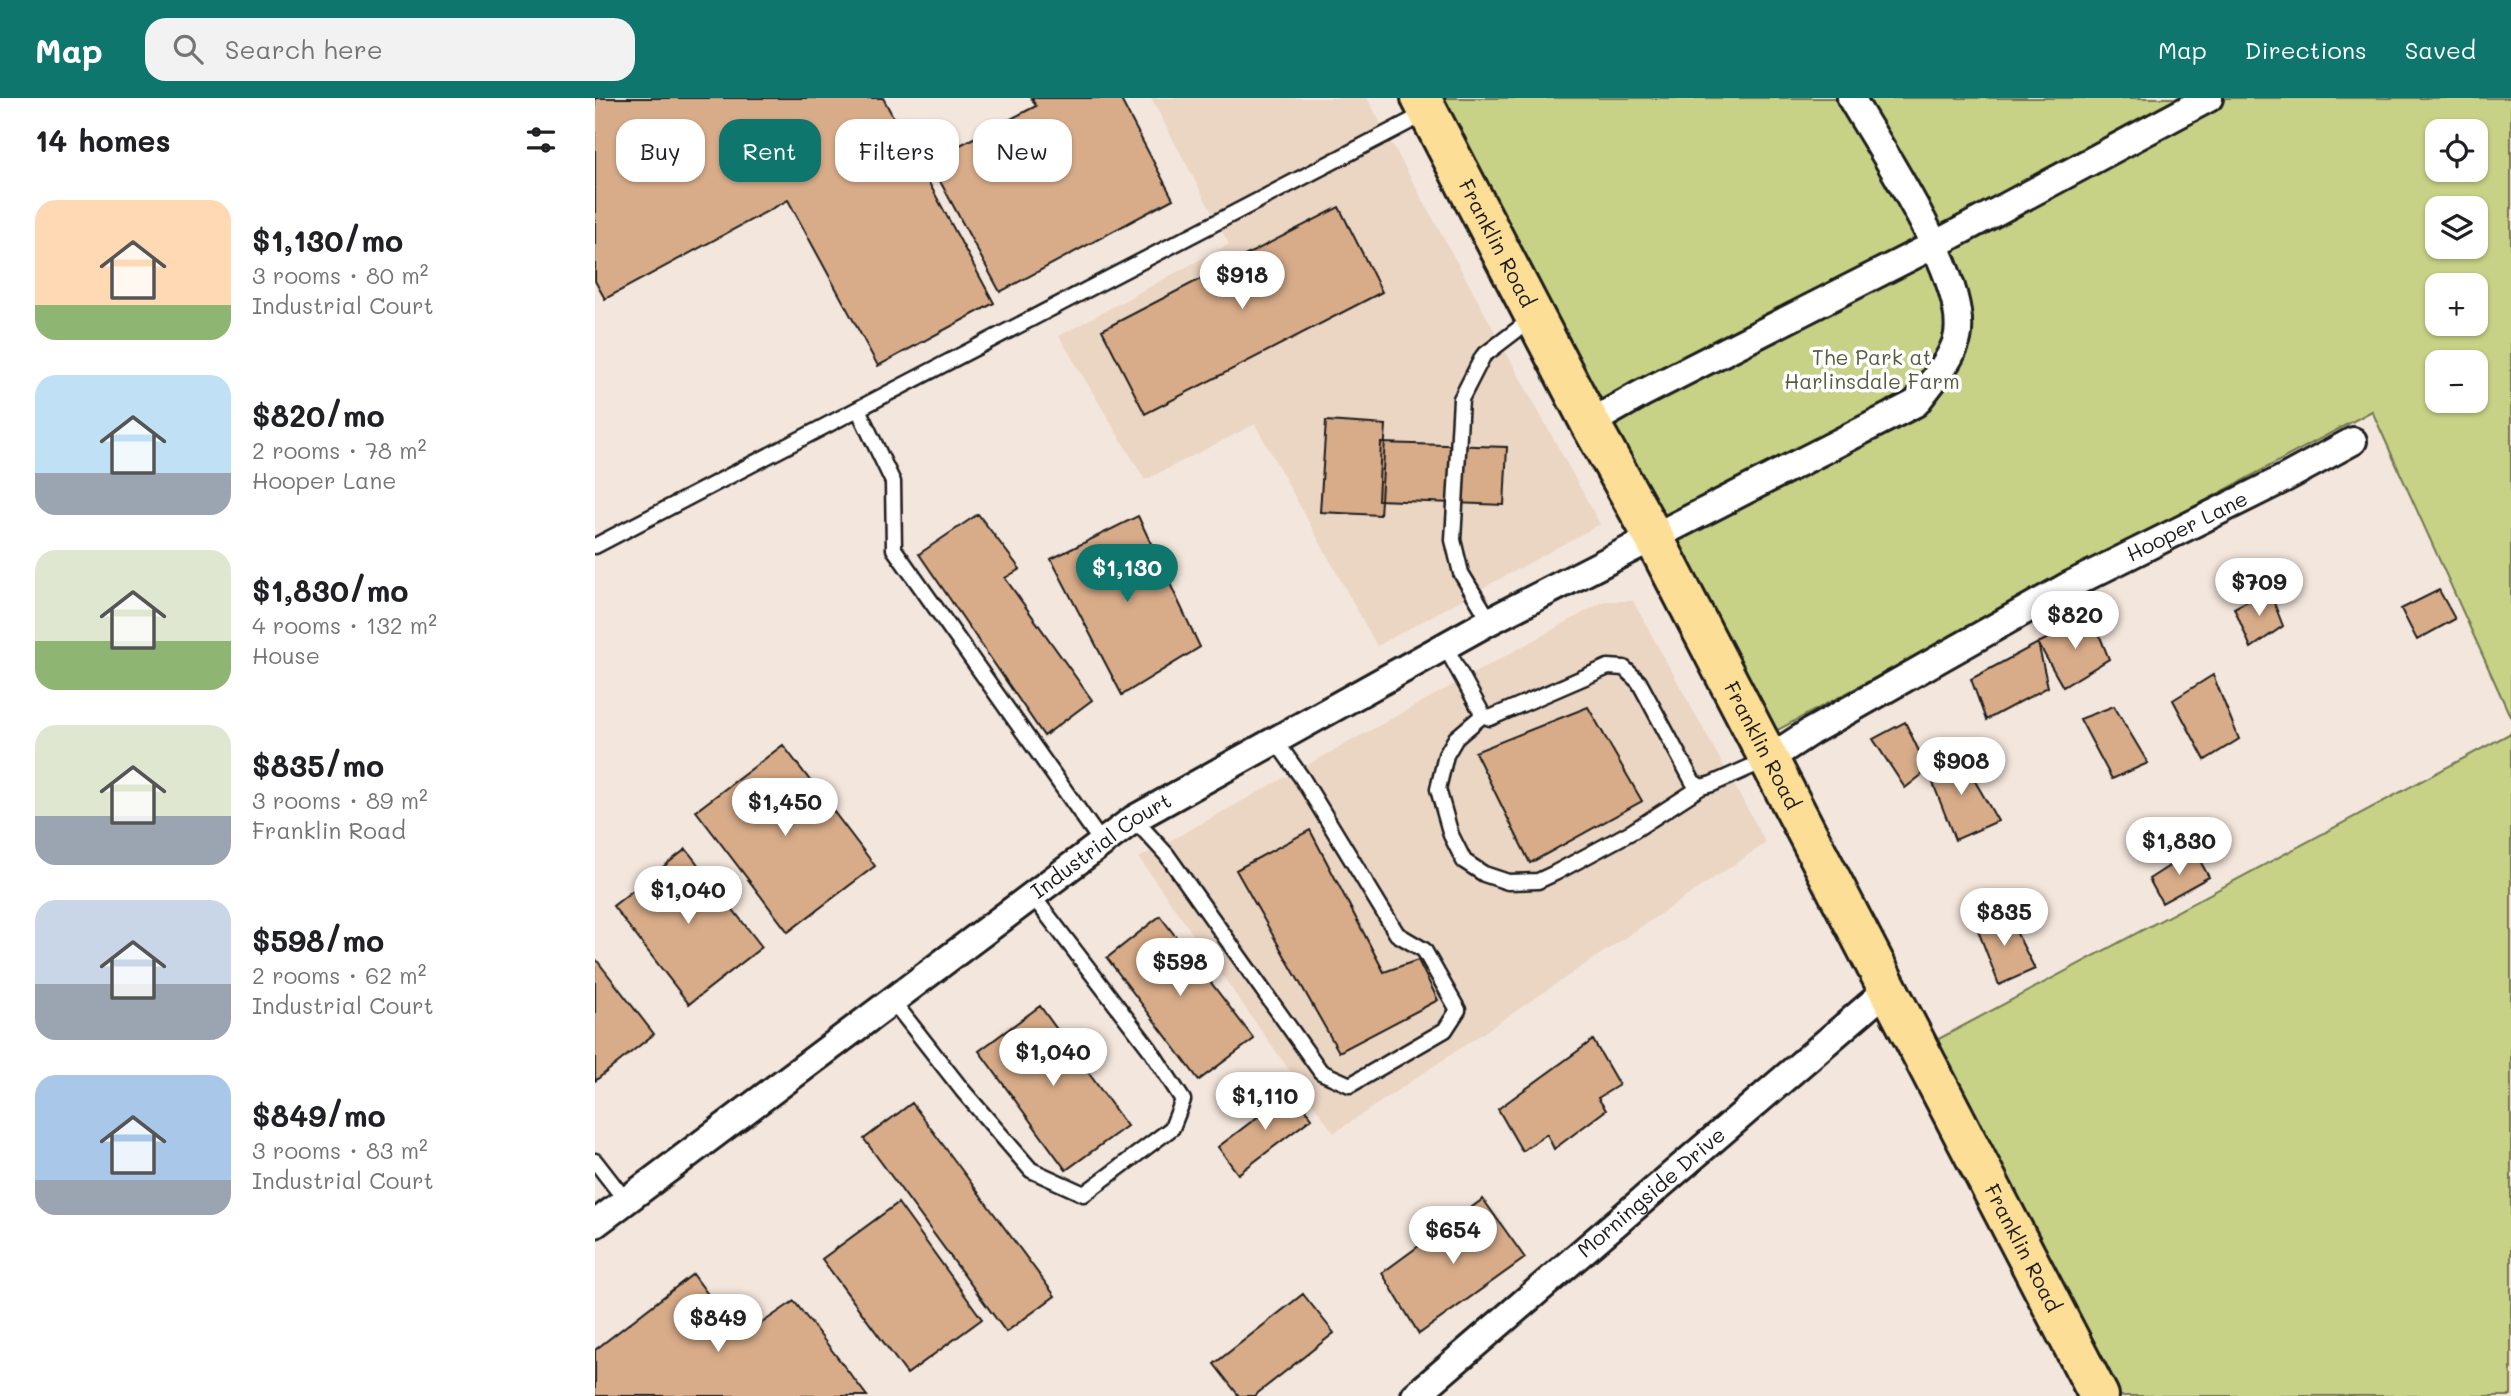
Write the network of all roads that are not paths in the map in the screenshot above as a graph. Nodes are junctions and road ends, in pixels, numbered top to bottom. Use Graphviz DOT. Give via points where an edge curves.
graph roads {
  1 [pos="1851,98"];
  2 [pos="2209,98"];
  3 [pos="1425,105"];
  4 [pos="1936,243"];
  5 [pos="1535,316"];
  6 [pos="858,409"];
  7 [pos="1590,423"];
  8 [pos="2353,441"];
  9 [pos="1654,538"];
  10 [pos="595,546"];
  11 [pos="1490,621"];
  12 [pos="1445,646"];
  13 [pos="1483,715"];
  14 [pos="1275,740"];
  15 [pos="1767,760"];
  16 [pos="1701,787"];
  17 [pos="1134,819"];
  18 [pos="1101,843"];
  19 [pos="1032,895"];
  20 [pos="1887,990"];
  21 [pos="891,999"];
  22 [pos="595,1161"];
  23 [pos="626,1201"];
  24 [pos="595,1224"];
  25 [pos="1415,1396"];
  26 [pos="2099,1396"];
  1 -- 4 [label="street, Industrial Court"];
  2 -- 4 [label="street"];
  3 -- 5 [label="main road, Franklin Road"];
  3 -- 6 [label="lane"];
  4 -- 7 [label="street"];
  4 -- 9 [label="street, Industrial Court" via="1958,307 1956,344 1916,403"];
  5 -- 7 [label="main road, Franklin Road"];
  5 -- 11 [label="lane" via="1483,356 1461,398 1453,540 1461,573"];
  6 -- 10 [label="lane"];
  6 -- 18 [label="lane" via="893,482 894,549"];
  7 -- 9 [label="main road, Franklin Road"];
  8 -- 15 [label="street, Hooper Lane" via="2067,586"];
  9 -- 11 [label="street, Industrial Court"];
  9 -- 15 [label="main road, Franklin Road"];
  11 -- 12 [label="street, Industrial Court"];
  12 -- 13 [label="lane"];
  12 -- 14 [label="street, Industrial Court"];
  13 -- 16 [label="lane" via="1496,716 1608,667 1624,668 1639,682 1693,782"];
  13 -- 16 [label="lane" via="1456,738 1446,755 1438,789 1464,861 1508,883 1538,881 1555,873"];
  14 -- 17 [label="street, Industrial Court"];
  14 -- 17 [label="lane" via="1397,934 1424,950 1458,1010 1445,1030 1350,1085 1321,1072 1167,855"];
  15 -- 16 [label="lane"];
  15 -- 20 [label="main road, Franklin Road"];
  17 -- 18 [label="street, Industrial Court"];
  18 -- 19 [label="street, Industrial Court"];
  19 -- 21 [label="street, Industrial Court"];
  19 -- 21 [label="lane" via="1183,1100 1172,1128 1084,1194 1031,1170"];
  20 -- 25 [label="street, Morningside Drive"];
  20 -- 26 [label="main road, Franklin Road"];
  21 -- 23 [label="street, Industrial Court"];
  22 -- 23 [label="lane"];
  23 -- 24 [label="street, Industrial Court"];
}
